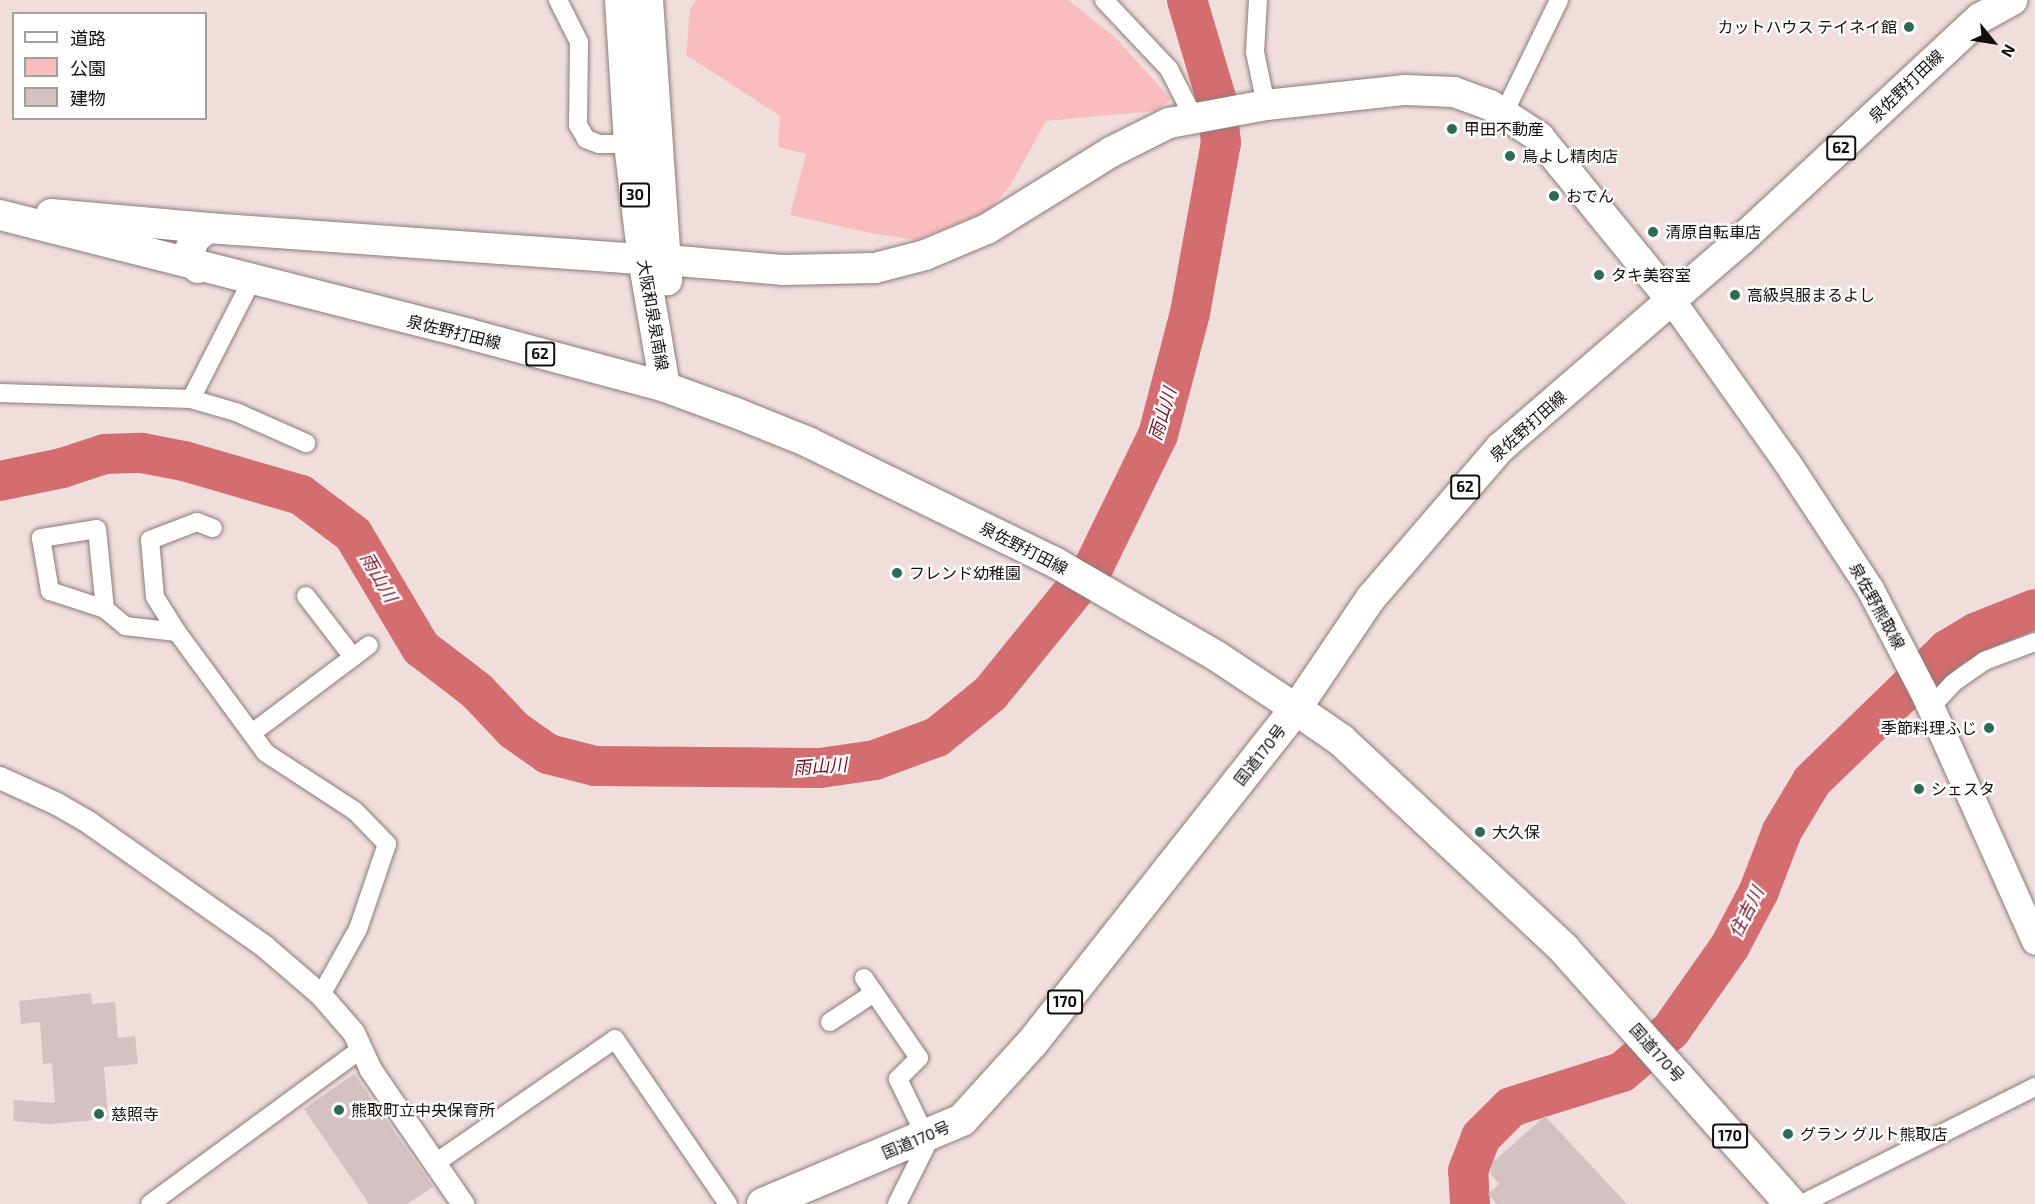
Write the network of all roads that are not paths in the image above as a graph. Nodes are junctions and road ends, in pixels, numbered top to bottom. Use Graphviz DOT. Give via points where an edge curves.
graph roads {
  1 [pos="558,0"];
  2 [pos="620,0"];
  3 [pos="648,0"];
  4 [pos="1104,0"];
  5 [pos="1258,0"];
  6 [pos="1559,0"];
  7 [pos="2012,0"];
  8 [pos="1253,107"];
  9 [pos="1504,113"];
  10 [pos="1200,117"];
  11 [pos="630,144"];
  12 [pos="0,208"];
  13 [pos="0,216"];
  14 [pos="208,228"];
  15 [pos="654,260"];
  16 [pos="198,268"];
  17 [pos="251,282"];
  18 [pos="1670,298"];
  19 [pos="665,387"];
  20 [pos="0,393"];
  21 [pos="191,399"];
  22 [pos="306,443"];
  23 [pos="213,528"];
  24 [pos="306,596"];
  25 [pos="105,609"];
  26 [pos="177,632"];
  27 [pos="2035,642"];
  28 [pos="369,645"];
  29 [pos="353,657"];
  30 [pos="1928,702"];
  31 [pos="1296,709"];
  32 [pos="252,733"];
  33 [pos="0,778"];
  34 [pos="2035,941"];
  35 [pos="321,995"];
  36 [pos="830,1022"];
  37 [pos="363,1048"];
  38 [pos="2035,1087"];
  39 [pos="929,1136"];
  40 [pos="434,1164"];
  41 [pos="150,1204"];
  42 [pos="463,1204"];
  43 [pos="728,1204"];
  44 [pos="764,1204"];
  45 [pos="897,1204"];
  46 [pos="1791,1204"];
  47 [pos="1802,1204"];
  1 -- 11 [label="street" via="579,42 578,125 585,139 599,144"];
  2 -- 11 [label="main road, 大阪和泉泉南線 / 30"];
  3 -- 15 [label="main road, 大阪和泉泉南線 / 30"];
  4 -- 10 [label="street" via="1169,69"];
  5 -- 8 [label="street"];
  6 -- 9 [label="street"];
  7 -- 18 [label="main road, 泉佐野打田線 / 62" via="1980,18 1750,232"];
  8 -- 9 [label="main road" via="1405,90 1454,92"];
  8 -- 10 [label="main road"];
  9 -- 18 [label="main road" via="1539,137"];
  10 -- 15 [label="main road" via="1169,123 1111,152 987,229 925,255 875,268 834,271"];
  11 -- 15 [label="main road, 大阪和泉泉南線 / 30"];
  12 -- 14 [label="main road"];
  13 -- 16 [label="main road, 泉佐野打田線 / 62"];
  14 -- 15 [label="main road"];
  14 -- 16 [label="main road" via="195,238 189,252"];
  15 -- 19 [label="main road, 大阪和泉泉南線 / 30"];
  16 -- 17 [label="main road, 泉佐野打田線 / 62"];
  17 -- 19 [label="main road, 泉佐野打田線 / 62"];
  17 -- 21 [label="street"];
  18 -- 30 [label="main road, 泉佐野熊取線" via="1825,518 1870,589"];
  18 -- 31 [label="main road, 泉佐野打田線 / 62" via="1652,319 1483,466 1371,598"];
  19 -- 31 [label="main road, 泉佐野打田線 / 62" via="808,442 1056,563 1215,655"];
  20 -- 21 [label="street"];
  21 -- 22 [label="street" via="237,412"];
  23 -- 26 [label="street" via="197,522 150,540 156,597"];
  24 -- 29 [label="street"];
  25 -- 25 [label="street" via="97,529 41,538 50,591"];
  25 -- 26 [label="street" via="125,626"];
  26 -- 32 [label="street"];
  27 -- 30 [label="street" via="1984,661"];
  28 -- 29 [label="street"];
  29 -- 32 [label="street"];
  30 -- 34 [label="main road, 泉佐野熊取線"];
  31 -- 39 [label="highway, 国道170号 / 170" via="993,1089 962,1120"];
  31 -- 46 [label="highway, 国道170号 / 170" via="1341,740 1564,949"];
  32 -- 35 [label="street" via="266,753 355,811 387,844 358,929"];
  33 -- 35 [label="street" via="91,824 264,946"];
  35 -- 37 [label="street"];
  36 -- 39 [label="street" via="869,985 919,1058 898,1079"];
  37 -- 40 [label="street" via="371,1070"];
  37 -- 41 [label="street"];
  38 -- 47 [label="street"];
  39 -- 44 [label="highway, 国道170号 / 170"];
  39 -- 45 [label="street"];
  40 -- 42 [label="street"];
  40 -- 43 [label="street" via="615,1040"];
}
